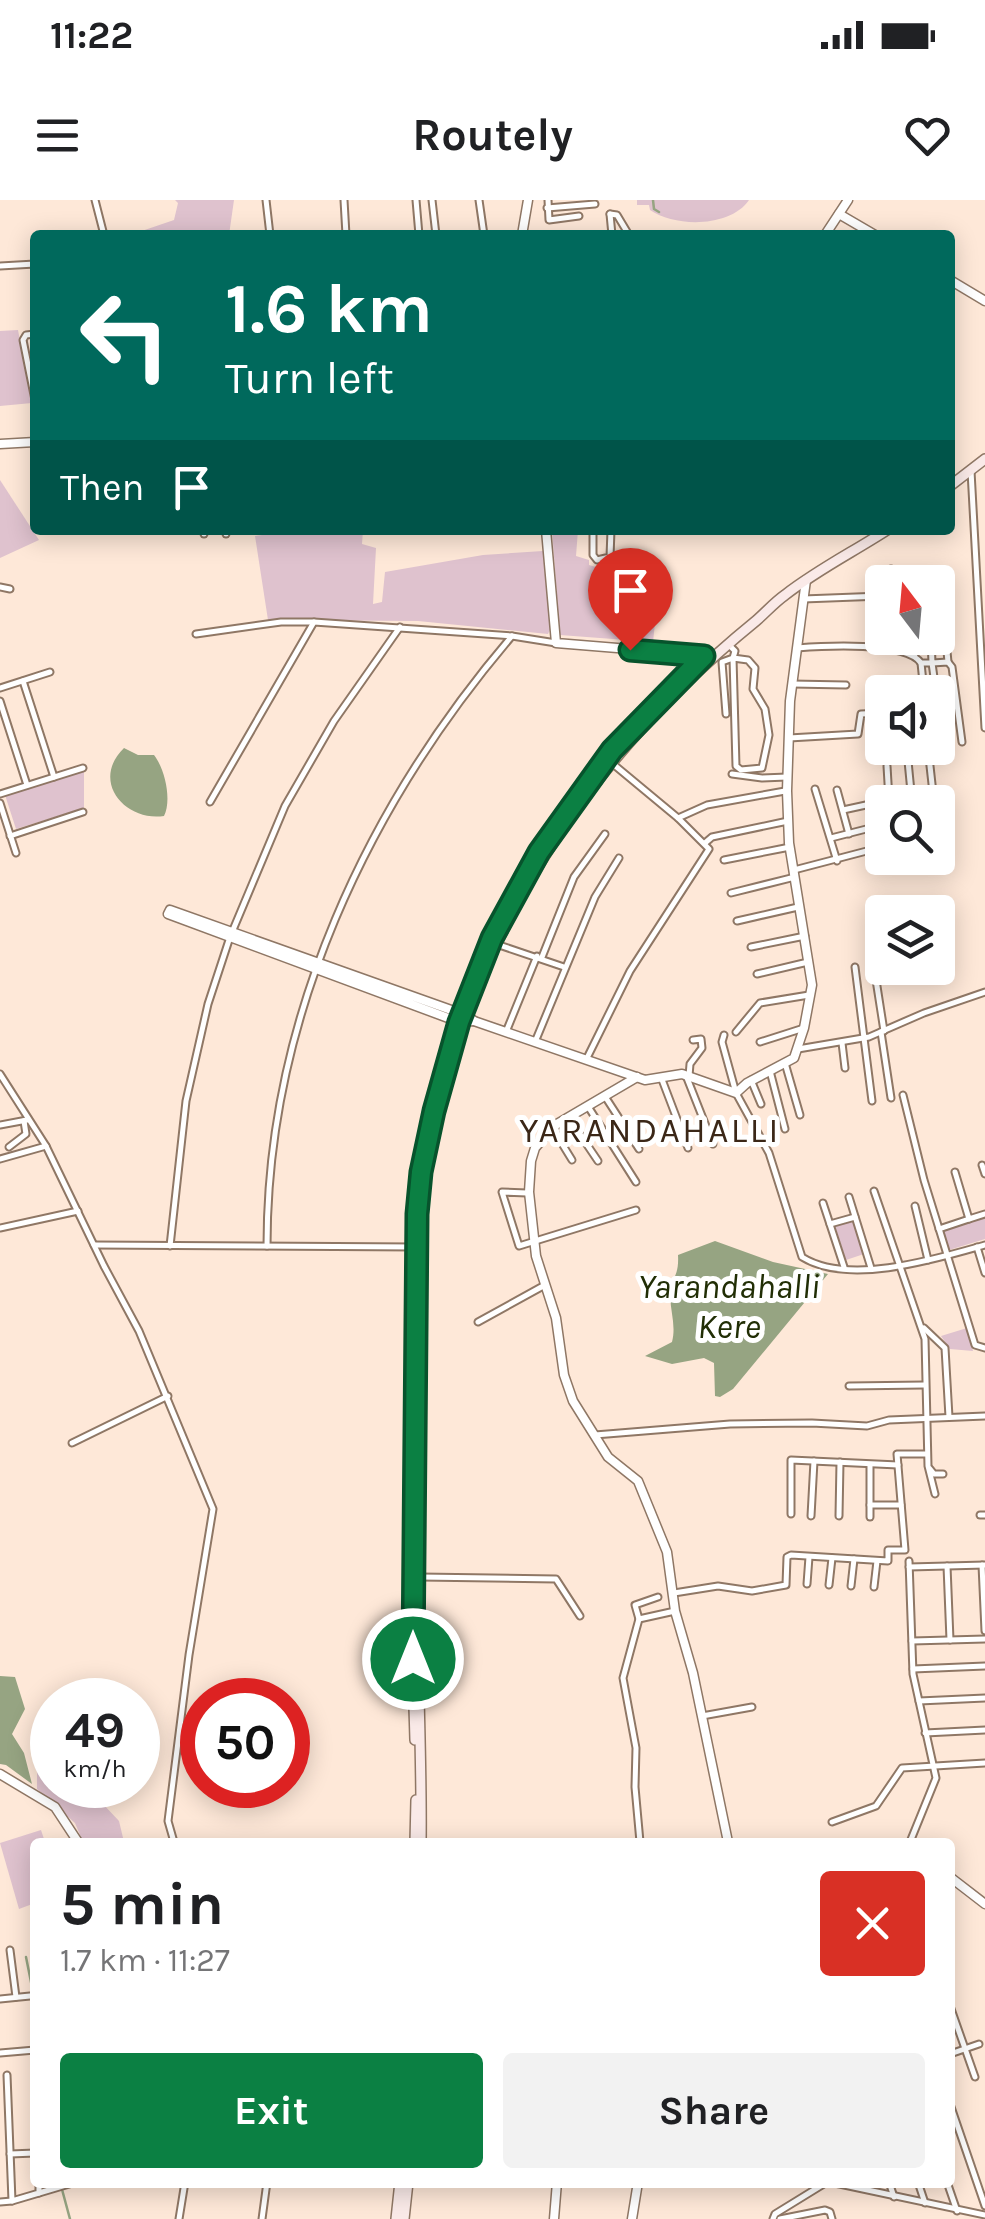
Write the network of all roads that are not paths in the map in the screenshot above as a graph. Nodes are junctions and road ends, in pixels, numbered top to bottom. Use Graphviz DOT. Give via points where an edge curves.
graph roads {
  1 [pos="95,200"];
  2 [pos="266,200"];
  3 [pos="344,200"];
  4 [pos="416,200"];
  5 [pos="432,200"];
  6 [pos="480,200"];
  7 [pos="528,200"];
  8 [pos="848,200"];
  9 [pos="548,204"];
  10 [pos="595,204"];
  11 [pos="434,212"];
  12 [pos="839,214"];
  13 [pos="417,215"];
  14 [pos="579,216"];
  15 [pos="103,230"];
  16 [pos="269,230"];
  17 [pos="346,230"];
  18 [pos="418,230"];
  19 [pos="436,230"];
  20 [pos="483,230"];
  21 [pos="523,230"];
  22 [pos="612,230"];
  23 [pos="626,230"];
  24 [pos="829,230"];
  25 [pos="866,230"];
  26 [pos="30,264"];
  27 [pos="0,266"];
  28 [pos="955,283"];
  29 [pos="985,301"];
  30 [pos="30,335"];
  31 [pos="30,362"];
  32 [pos="30,442"];
  33 [pos="0,444"];
  34 [pos="985,459"];
  35 [pos="970,471"];
  36 [pos="955,482"];
  37 [pos="546,535"];
  38 [pos="594,535"];
  39 [pos="612,535"];
  40 [pos="879,535"];
  41 [pos="806,580"];
  42 [pos="0,587"];
  43 [pos="10,589"];
  44 [pos="865,596"];
  45 [pos="803,598"];
  46 [pos="779,599"];
  47 [pos="314,622"];
  48 [pos="400,627"];
  49 [pos="196,634"];
  50 [pos="512,636"];
  51 [pos="556,644"];
  52 [pos="728,644"];
  53 [pos="797,648"];
  54 [pos="865,649"];
  55 [pos="917,655"];
  56 [pos="932,655"];
  57 [pos="948,655"];
  58 [pos="706,658"];
  59 [pos="733,658"];
  60 [pos="932,662"];
  61 [pos="948,662"];
  62 [pos="921,663"];
  63 [pos="983,671"];
  64 [pos="50,672"];
  65 [pos="922,675"];
  66 [pos="934,675"];
  67 [pos="23,681"];
  68 [pos="792,684"];
  69 [pos="846,685"];
  70 [pos="0,688"];
  71 [pos="0,701"];
  72 [pos="726,714"];
  73 [pos="865,714"];
  74 [pos="985,728"];
  75 [pos="789,738"];
  76 [pos="962,742"];
  77 [pos="610,762"];
  78 [pos="887,766"];
  79 [pos="83,768"];
  80 [pos="732,774"];
  81 [pos="54,777"];
  82 [pos="787,777"];
  83 [pos="888,785"];
  84 [pos="27,786"];
  85 [pos="816,789"];
  86 [pos="837,790"];
  87 [pos="787,791"];
  88 [pos="0,794"];
  89 [pos="210,802"];
  90 [pos="0,803"];
  91 [pos="865,806"];
  92 [pos="843,810"];
  93 [pos="83,812"];
  94 [pos="678,818"];
  95 [pos="788,821"];
  96 [pos="865,830"];
  97 [pos="604,834"];
  98 [pos="849,834"];
  99 [pos="10,836"];
  100 [pos="830,838"];
  101 [pos="705,843"];
  102 [pos="790,847"];
  103 [pos="865,852"];
  104 [pos="16,853"];
  105 [pos="619,858"];
  106 [pos="724,860"];
  107 [pos="837,860"];
  108 [pos="794,873"];
  109 [pos="731,893"];
  110 [pos="801,906"];
  111 [pos="169,912"];
  112 [pos="737,920"];
  113 [pos="231,934"];
  114 [pos="805,936"];
  115 [pos="496,944"];
  116 [pos="751,947"];
  117 [pos="540,957"];
  118 [pos="809,961"];
  119 [pos="317,965"];
  120 [pos="854,966"];
  121 [pos="564,967"];
  122 [pos="757,974"];
  123 [pos="876,985"];
  124 [pos="985,992"];
  125 [pos="810,994"];
  126 [pos="466,1019"];
  127 [pos="804,1028"];
  128 [pos="506,1032"];
  129 [pos="736,1032"];
  130 [pos="882,1032"];
  131 [pos="724,1035"];
  132 [pos="862,1038"];
  133 [pos="694,1040"];
  134 [pos="535,1042"];
  135 [pos="760,1042"];
  136 [pos="842,1043"];
  137 [pos="798,1049"];
  138 [pos="587,1058"];
  139 [pos="786,1063"];
  140 [pos="845,1068"];
  141 [pos="770,1071"];
  142 [pos="0,1074"];
  143 [pos="687,1076"];
  144 [pos="661,1077"];
  145 [pos="637,1078"];
  146 [pos="752,1080"];
  147 [pos="736,1093"];
  148 [pos="904,1095"];
  149 [pos="606,1098"];
  150 [pos="891,1098"];
  151 [pos="872,1101"];
  152 [pos="761,1104"];
  153 [pos="589,1108"];
  154 [pos="800,1115"];
  155 [pos="570,1118"];
  156 [pos="27,1120"];
  157 [pos="0,1125"];
  158 [pos="785,1128"];
  159 [pos="552,1129"];
  160 [pos="713,1144"];
  161 [pos="46,1146"];
  162 [pos="9,1148"];
  163 [pos="688,1148"];
  164 [pos="638,1149"];
  165 [pos="0,1160"];
  166 [pos="572,1160"];
  167 [pos="598,1161"];
  168 [pos="982,1165"];
  169 [pos="955,1172"];
  170 [pos="985,1174"];
  171 [pos="636,1182"];
  172 [pos="874,1190"];
  173 [pos="529,1195"];
  174 [pos="848,1198"];
  175 [pos="823,1203"];
  176 [pos="915,1206"];
  177 [pos="636,1210"];
  178 [pos="78,1211"];
  179 [pos="985,1214"];
  180 [pos="854,1217"];
  181 [pos="969,1220"];
  182 [pos="830,1224"];
  183 [pos="0,1228"];
  184 [pos="939,1228"];
  185 [pos="535,1242"];
  186 [pos="94,1245"];
  187 [pos="985,1245"];
  188 [pos="170,1246"];
  189 [pos="267,1246"];
  190 [pos="976,1247"];
  191 [pos="418,1248"];
  192 [pos="947,1256"];
  193 [pos="928,1260"];
  194 [pos="898,1266"];
  195 [pos="844,1268"];
  196 [pos="870,1268"];
  197 [pos="985,1273"];
  198 [pos="546,1285"];
  199 [pos="478,1322"];
  200 [pos="922,1326"];
  201 [pos="985,1348"];
  202 [pos="924,1384"];
  203 [pos="850,1386"];
  204 [pos="168,1396"];
  205 [pos="985,1416"];
  206 [pos="926,1418"];
  207 [pos="949,1418"];
  208 [pos="591,1435"];
  209 [pos="72,1443"];
  210 [pos="927,1454"];
  211 [pos="814,1461"];
  212 [pos="840,1462"];
  213 [pos="870,1464"];
  214 [pos="898,1465"];
  215 [pos="928,1466"];
  216 [pos="943,1474"];
  217 [pos="935,1494"];
  218 [pos="901,1505"];
  219 [pos="870,1506"];
  220 [pos="790,1514"];
  221 [pos="811,1516"];
  222 [pos="838,1516"];
  223 [pos="870,1517"];
  224 [pos="810,1556"];
  225 [pos="832,1558"];
  226 [pos="854,1559"];
  227 [pos="877,1561"];
  228 [pos="984,1565"];
  229 [pos="947,1566"];
  230 [pos="420,1578"];
  231 [pos="807,1584"];
  232 [pos="829,1585"];
  233 [pos="851,1586"];
  234 [pos="874,1586"];
  235 [pos="674,1594"];
  236 [pos="658,1597"];
  237 [pos="674,1610"];
  238 [pos="580,1616"];
  239 [pos="638,1620"];
  240 [pos="985,1635"];
  241 [pos="950,1640"];
  242 [pos="912,1641"];
  243 [pos="985,1666"];
  244 [pos="913,1668"];
  245 [pos="985,1698"];
  246 [pos="919,1701"];
  247 [pos="752,1707"];
  248 [pos="702,1716"];
  249 [pos="985,1730"];
  250 [pos="925,1733"];
  251 [pos="985,1763"];
  252 [pos="932,1766"];
  253 [pos="0,1774"];
  254 [pos="832,1822"];
  255 [pos="76,1838"];
  256 [pos="173,1838"];
  257 [pos="418,1838"];
  258 [pos="418,1838"];
  259 [pos="640,1838"];
  260 [pos="727,1838"];
  261 [pos="912,1838"];
  262 [pos="955,1881"];
  263 [pos="985,1904"];
  264 [pos="10,1950"];
  265 [pos="30,1996"];
  266 [pos="16,1998"];
  267 [pos="0,1999"];
  268 [pos="955,2020"];
  269 [pos="979,2044"];
  270 [pos="965,2049"];
  271 [pos="30,2050"];
  272 [pos="955,2052"];
  273 [pos="0,2053"];
  274 [pos="7,2075"];
  275 [pos="975,2078"];
  276 [pos="955,2119"];
  277 [pos="30,2153"];
  278 [pos="10,2154"];
  279 [pos="39,2188"];
  280 [pos="56,2188"];
  281 [pos="183,2188"];
  282 [pos="266,2188"];
  283 [pos="399,2188"];
  284 [pos="407,2188"];
  285 [pos="557,2188"];
  286 [pos="637,2188"];
  287 [pos="818,2188"];
  288 [pos="867,2188"];
  289 [pos="891,2188"];
  290 [pos="920,2188"];
  291 [pos="950,2188"];
  292 [pos="39,2193"];
  293 [pos="894,2197"];
  294 [pos="12,2201"];
  295 [pos="0,2202"];
  296 [pos="925,2204"];
  297 [pos="985,2206"];
  298 [pos="958,2211"];
  299 [pos="985,2215"];
  300 [pos="802,2217"];
  301 [pos="179,2219"];
  302 [pos="262,2219"];
  303 [pos="396,2219"];
  304 [pos="404,2219"];
  305 [pos="554,2219"];
  306 [pos="632,2219"];
  307 [pos="777,2219"];
  308 [pos="832,2219"];
  1 -- 15 [label="street"];
  2 -- 16 [label="street"];
  3 -- 17 [label="street"];
  4 -- 13 [label="street"];
  5 -- 11 [label="street"];
  6 -- 20 [label="street"];
  7 -- 21 [label="street"];
  8 -- 12 [label="street"];
  9 -- 10 [label="street"];
  9 -- 14 [label="street" via="549,220"];
  11 -- 13 [label="street"];
  11 -- 19 [label="street"];
  12 -- 24 [label="street"];
  12 -- 25 [label="street"];
  13 -- 18 [label="street"];
  22 -- 23 [label="street" via="611,213"];
  26 -- 27 [label="street"];
  28 -- 29 [label="street"];
  30 -- 31 [label="street" via="23,340"];
  32 -- 33 [label="street"];
  34 -- 35 [label="main road"];
  35 -- 36 [label="main road"];
  35 -- 63 [label="street"];
  37 -- 51 [label="street"];
  38 -- 39 [label="street" via="597,560 610,557"];
  40 -- 41 [label="main road"];
  41 -- 45 [label="street"];
  41 -- 46 [label="main road"];
  42 -- 43 [label="street"];
  44 -- 45 [label="street"];
  45 -- 53 [label="street"];
  46 -- 52 [label="main road"];
  46 -- 58 [label="main road"];
  47 -- 48 [label="street"];
  47 -- 49 [label="street"];
  47 -- 89 [label="street"];
  48 -- 50 [label="street"];
  48 -- 113 [label="street" via="284,806"];
  50 -- 51 [label="street"];
  50 -- 119 [label="street" via="405,780 372,836"];
  51 -- 58 [label="street"];
  52 -- 58 [label="main road"];
  52 -- 59 [label="street"];
  53 -- 54 [label="street"];
  53 -- 68 [label="street"];
  55 -- 62 [label="street"];
  56 -- 60 [label="street"];
  57 -- 61 [label="street"];
  58 -- 77 [label="main road"];
  58 -- 126 [label="main road" via="612,750 539,852 492,938"];
  59 -- 59 [label="street" via="753,662 769,740 762,768 736,766"];
  59 -- 72 [label="street" via="722,662"];
  60 -- 61 [label="street"];
  60 -- 62 [label="street"];
  60 -- 66 [label="street"];
  61 -- 76 [label="street"];
  62 -- 65 [label="street"];
  63 -- 74 [label="street"];
  64 -- 67 [label="street"];
  67 -- 70 [label="street"];
  67 -- 81 [label="street"];
  68 -- 69 [label="street"];
  68 -- 75 [label="street"];
  71 -- 84 [label="street"];
  73 -- 75 [label="street" via="858,734"];
  75 -- 82 [label="street"];
  77 -- 94 [label="street"];
  77 -- 115 [label="main road" via="544,853"];
  78 -- 83 [label="street"];
  79 -- 81 [label="street"];
  80 -- 82 [label="street"];
  81 -- 84 [label="street"];
  82 -- 87 [label="street"];
  84 -- 88 [label="street"];
  85 -- 100 [label="street"];
  86 -- 92 [label="street"];
  87 -- 94 [label="street" via="707,805"];
  87 -- 95 [label="street"];
  90 -- 99 [label="street"];
  91 -- 92 [label="street"];
  92 -- 98 [label="street"];
  93 -- 99 [label="street"];
  94 -- 101 [label="street"];
  95 -- 101 [label="street"];
  95 -- 102 [label="street"];
  96 -- 98 [label="street"];
  97 -- 117 [label="street" via="574,876"];
  98 -- 100 [label="street"];
  99 -- 104 [label="street"];
  100 -- 107 [label="street"];
  101 -- 138 [label="street" via="707,856 630,971"];
  102 -- 106 [label="street"];
  102 -- 108 [label="street"];
  103 -- 107 [label="street"];
  105 -- 121 [label="street"];
  107 -- 108 [label="street"];
  108 -- 109 [label="street"];
  108 -- 110 [label="street"];
  110 -- 112 [label="street"];
  110 -- 114 [label="street"];
  111 -- 113 [label="street"];
  113 -- 119 [label="street"];
  113 -- 188 [label="street" via="186,1101"];
  114 -- 116 [label="street"];
  114 -- 118 [label="street"];
  115 -- 117 [label="street"];
  115 -- 126 [label="main road"];
  117 -- 121 [label="street"];
  117 -- 128 [label="street"];
  118 -- 122 [label="street"];
  118 -- 125 [label="street"];
  119 -- 126 [label="street"];
  119 -- 189 [label="street" via="276,1128"];
  120 -- 132 [label="street"];
  121 -- 134 [label="street"];
  123 -- 130 [label="street"];
  124 -- 130 [label="street"];
  125 -- 127 [label="street"];
  125 -- 129 [label="street" via="760,1003"];
  126 -- 128 [label="street"];
  126 -- 191 [label="main road" via="421,1172"];
  127 -- 135 [label="street"];
  127 -- 137 [label="street"];
  128 -- 134 [label="street"];
  130 -- 132 [label="street"];
  130 -- 150 [label="street"];
  131 -- 147 [label="street"];
  132 -- 136 [label="street"];
  132 -- 151 [label="street"];
  133 -- 143 [label="street" via="701,1039 702,1048"];
  134 -- 138 [label="street"];
  136 -- 137 [label="street"];
  136 -- 140 [label="street"];
  137 -- 139 [label="street"];
  138 -- 145 [label="street"];
  139 -- 141 [label="street"];
  139 -- 154 [label="street"];
  141 -- 146 [label="street"];
  141 -- 158 [label="street"];
  142 -- 156 [label="street"];
  143 -- 144 [label="street"];
  143 -- 147 [label="street"];
  143 -- 160 [label="street"];
  144 -- 145 [label="street"];
  144 -- 163 [label="street"];
  145 -- 149 [label="street"];
  146 -- 147 [label="street"];
  146 -- 152 [label="street"];
  147 -- 195 [label="street" via="769,1153 802,1256"];
  148 -- 184 [label="street"];
  149 -- 153 [label="street"];
  149 -- 164 [label="street"];
  153 -- 155 [label="street"];
  153 -- 171 [label="street"];
  155 -- 159 [label="street"];
  155 -- 167 [label="street"];
  156 -- 157 [label="street"];
  156 -- 161 [label="street"];
  156 -- 162 [label="street" via="26,1134"];
  159 -- 166 [label="street"];
  159 -- 173 [label="street" via="535,1148"];
  161 -- 165 [label="street"];
  161 -- 178 [label="street"];
  168 -- 170 [label="street"];
  169 -- 181 [label="street"];
  172 -- 194 [label="street"];
  173 -- 185 [label="street"];
  173 -- 185 [label="street" via="502,1192 516,1243"];
  174 -- 180 [label="street"];
  175 -- 182 [label="street"];
  176 -- 193 [label="street"];
  177 -- 185 [label="street"];
  178 -- 183 [label="street"];
  178 -- 186 [label="street"];
  179 -- 181 [label="street"];
  180 -- 182 [label="street"];
  180 -- 196 [label="street"];
  181 -- 184 [label="street"];
  182 -- 195 [label="street"];
  184 -- 192 [label="street"];
  185 -- 198 [label="street"];
  186 -- 188 [label="street"];
  186 -- 204 [label="street"];
  187 -- 190 [label="street"];
  188 -- 189 [label="street"];
  189 -- 191 [label="street"];
  190 -- 192 [label="street"];
  190 -- 197 [label="street"];
  191 -- 230 [label="main road"];
  191 -- 257 [label="main road" via="412,1625"];
  192 -- 193 [label="street"];
  192 -- 201 [label="street" via="975,1346"];
  193 -- 194 [label="street"];
  194 -- 196 [label="street"];
  194 -- 200 [label="street"];
  195 -- 196 [label="street"];
  198 -- 199 [label="street"];
  198 -- 208 [label="street" via="564,1375"];
  200 -- 202 [label="street"];
  200 -- 207 [label="street" via="944,1343"];
  202 -- 203 [label="street"];
  202 -- 206 [label="street"];
  204 -- 209 [label="street"];
  204 -- 256 [label="street" via="213,1508 188,1655 168,1822"];
  205 -- 207 [label="street"];
  206 -- 207 [label="street"];
  206 -- 208 [label="street"];
  206 -- 210 [label="street"];
  208 -- 235 [label="street" via="638,1481 667,1552"];
  210 -- 214 [label="street" via="897,1454"];
  210 -- 215 [label="street"];
  211 -- 212 [label="street"];
  211 -- 220 [label="street" via="791,1460"];
  211 -- 221 [label="street"];
  212 -- 213 [label="street"];
  212 -- 222 [label="street"];
  213 -- 214 [label="street"];
  213 -- 219 [label="street"];
  214 -- 218 [label="street"];
  215 -- 216 [label="street"];
  215 -- 217 [label="street"];
  218 -- 219 [label="street"];
  218 -- 227 [label="street" via="905,1550 888,1550 888,1562"];
  219 -- 223 [label="street"];
  224 -- 225 [label="street"];
  224 -- 231 [label="street"];
  224 -- 235 [label="street" via="787,1557 786,1585"];
  225 -- 226 [label="street"];
  225 -- 232 [label="street"];
  226 -- 227 [label="street"];
  226 -- 233 [label="street"];
  227 -- 234 [label="street"];
  228 -- 229 [label="street"];
  228 -- 240 [label="street"];
  229 -- 241 [label="street"];
  229 -- 242 [label="street" via="909,1564"];
  230 -- 238 [label="street" via="556,1579"];
  230 -- 258 [label="main road"];
  235 -- 237 [label="street"];
  236 -- 239 [label="street" via="636,1605"];
  237 -- 239 [label="street"];
  237 -- 248 [label="street"];
  239 -- 259 [label="street" via="622,1678 636,1748"];
  240 -- 241 [label="street"];
  241 -- 242 [label="street"];
  242 -- 244 [label="street"];
  243 -- 244 [label="street"];
  244 -- 246 [label="street"];
  245 -- 246 [label="street"];
  246 -- 250 [label="street"];
  247 -- 248 [label="street"];
  248 -- 260 [label="street"];
  249 -- 250 [label="street"];
  250 -- 252 [label="street"];
  251 -- 252 [label="street"];
  252 -- 254 [label="street" via="902,1768 876,1806"];
  252 -- 261 [label="street" via="936,1778"];
  253 -- 255 [label="street" via="55,1808"];
  262 -- 263 [label="street"];
  264 -- 266 [label="street"];
  265 -- 266 [label="street"];
  266 -- 267 [label="street"];
  268 -- 270 [label="street"];
  269 -- 270 [label="street"];
  270 -- 272 [label="street"];
  270 -- 275 [label="street"];
  271 -- 273 [label="street"];
  274 -- 278 [label="street"];
  276 -- 297 [label="street"];
  277 -- 278 [label="street"];
  278 -- 294 [label="street"];
  279 -- 292 [label="street"];
  280 -- 292 [label="street"];
  281 -- 301 [label="street"];
  282 -- 302 [label="street"];
  283 -- 303 [label="main road"];
  284 -- 304 [label="main road"];
  285 -- 305 [label="street"];
  286 -- 306 [label="street"];
  287 -- 307 [label="street" via="775,2214"];
  288 -- 293 [label="street"];
  289 -- 293 [label="street"];
  290 -- 296 [label="street"];
  291 -- 298 [label="street"];
  292 -- 294 [label="street"];
  293 -- 296 [label="street"];
  294 -- 295 [label="street"];
  296 -- 298 [label="street"];
  298 -- 299 [label="street"];
  300 -- 307 [label="street"];
  300 -- 308 [label="street" via="826,2210"];
}
